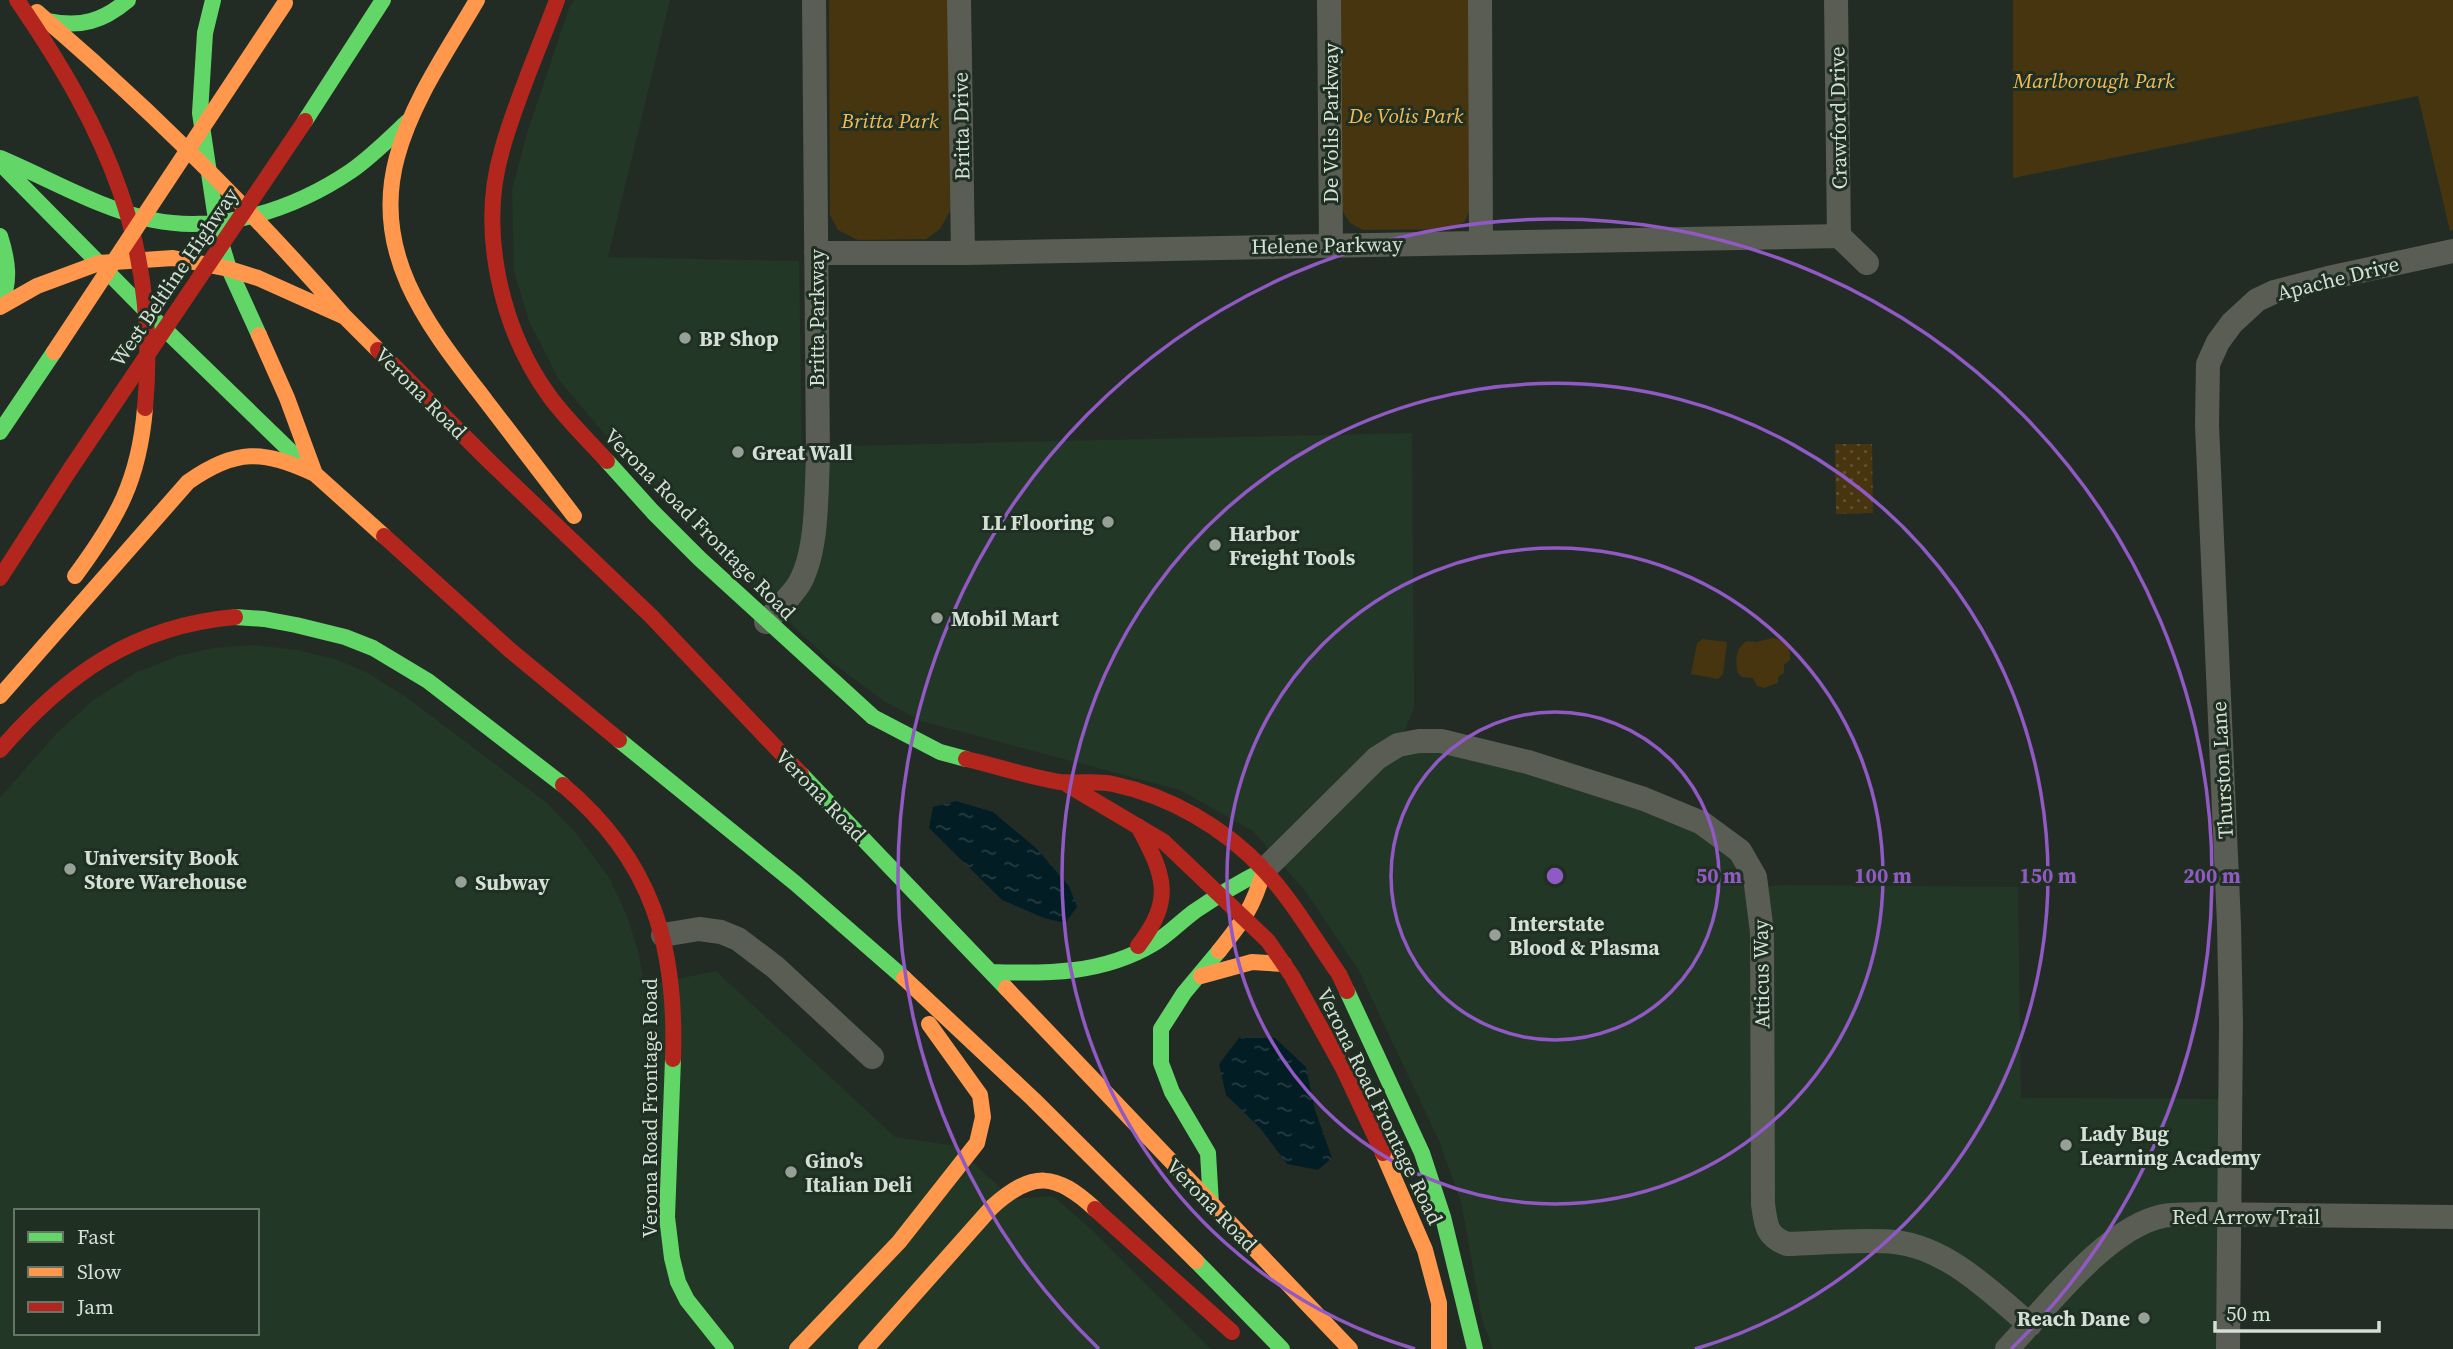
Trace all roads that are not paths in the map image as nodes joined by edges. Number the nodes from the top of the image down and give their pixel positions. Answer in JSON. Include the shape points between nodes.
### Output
{"nodes":[{"id":1,"x":17,"y":0,"type":"edge"},
{"id":2,"x":23,"y":0,"type":"edge"},
{"id":3,"x":128,"y":0,"type":"edge"},
{"id":4,"x":213,"y":0,"type":"edge"},
{"id":5,"x":383,"y":0,"type":"edge"},
{"id":6,"x":477,"y":0,"type":"edge"},
{"id":7,"x":557,"y":0,"type":"edge"},
{"id":8,"x":814,"y":0,"type":"edge"},
{"id":9,"x":959,"y":0,"type":"edge"},
{"id":10,"x":1329,"y":0,"type":"edge"},
{"id":11,"x":1480,"y":0,"type":"edge"},
{"id":12,"x":1836,"y":0,"type":"edge"},
{"id":13,"x":286,"y":1,"type":"edge"},
{"id":14,"x":48,"y":21,"type":"junction"},
{"id":15,"x":413,"y":116,"type":"junction"},
{"id":16,"x":0,"y":158,"type":"edge"},
{"id":17,"x":0,"y":163,"type":"edge"},
{"id":18,"x":206,"y":166,"type":"junction"},
{"id":19,"x":125,"y":210,"type":"junction"},
{"id":20,"x":254,"y":215,"type":"junction"},
{"id":21,"x":216,"y":222,"type":"junction"},
{"id":22,"x":0,"y":236,"type":"edge"},
{"id":23,"x":1839,"y":236,"type":"junction"},
{"id":24,"x":1481,"y":243,"type":"junction"},
{"id":25,"x":1331,"y":245,"type":"junction"},
{"id":26,"x":2453,"y":251,"type":"edge"},
{"id":27,"x":816,"y":253,"type":"junction"},
{"id":28,"x":963,"y":253,"type":"junction"},
{"id":29,"x":138,"y":259,"type":"junction"},
{"id":30,"x":1867,"y":263,"type":"dead end"},
{"id":31,"x":99,"y":264,"type":"junction"},
{"id":32,"x":229,"y":269,"type":"junction"},
{"id":33,"x":0,"y":306,"type":"edge"},
{"id":34,"x":148,"y":313,"type":"junction"},
{"id":35,"x":345,"y":317,"type":"junction"},
{"id":36,"x":2232,"y":323,"type":"joint"},
{"id":37,"x":0,"y":432,"type":"edge"},
{"id":38,"x":315,"y":474,"type":"junction"},
{"id":39,"x":0,"y":578,"type":"edge"},
{"id":40,"x":64,"y":591,"type":"dead end"},
{"id":41,"x":651,"y":616,"type":"junction"},
{"id":42,"x":766,"y":622,"type":"junction"},
{"id":43,"x":24,"y":644,"type":"dead end"},
{"id":44,"x":0,"y":676,"type":"edge"},
{"id":45,"x":0,"y":696,"type":"edge"},
{"id":46,"x":0,"y":750,"type":"edge"},
{"id":47,"x":1062,"y":782,"type":"junction"},
{"id":48,"x":1108,"y":808,"type":"junction"},
{"id":49,"x":1159,"y":820,"type":"dead end"},
{"id":50,"x":1138,"y":826,"type":"junction"},
{"id":51,"x":1231,"y":861,"type":"dead end"},
{"id":52,"x":1264,"y":870,"type":"junction"},
{"id":53,"x":1219,"y":894,"type":"junction"},
{"id":54,"x":1246,"y":918,"type":"junction"},
{"id":55,"x":663,"y":935,"type":"junction"},
{"id":56,"x":876,"y":952,"type":"junction"},
{"id":57,"x":1130,"y":955,"type":"junction"},
{"id":58,"x":1284,"y":964,"type":"junction"},
{"id":59,"x":991,"y":972,"type":"junction"},
{"id":60,"x":1201,"y":976,"type":"junction"},
{"id":61,"x":872,"y":1057,"type":"dead end"},
{"id":62,"x":1211,"y":1204,"type":"junction"},
{"id":63,"x":2228,"y":1214,"type":"junction"},
{"id":64,"x":2453,"y":1217,"type":"edge"},
{"id":65,"x":2030,"y":1325,"type":"junction"},
{"id":66,"x":1280,"y":1346,"type":"edge"},
{"id":67,"x":726,"y":1349,"type":"edge"},
{"id":68,"x":797,"y":1349,"type":"edge"},
{"id":69,"x":868,"y":1349,"type":"edge"},
{"id":70,"x":1350,"y":1349,"type":"edge"},
{"id":71,"x":1439,"y":1349,"type":"edge"},
{"id":72,"x":1475,"y":1349,"type":"edge"},
{"id":73,"x":2007,"y":1349,"type":"edge"},
{"id":74,"x":2228,"y":1349,"type":"edge"}],
"edges":[{"from":1,"to":19,"type":"main road","via":[[90,116]]},
{"from":2,"to":14,"type":"main road","name":"Verona Road"},
{"from":3,"to":14,"type":"main road","via":[[113,13],[85,25]]},
{"from":4,"to":18,"type":"main road","via":[[205,33],[200,113]]},
{"from":5,"to":39,"type":"main road","name":"West Beltline Highway","bridge":true},
{"from":6,"to":15,"type":"main road"},
{"from":7,"to":42,"type":"main road","name":"Verona Road Frontage Road","via":[[500,151],[495,188],[497,273],[515,336],[550,397],[578,431]]},
{"from":8,"to":27,"type":"street","name":"Britta Parkway"},
{"from":9,"to":28,"type":"street","name":"Britta Drive"},
{"from":10,"to":25,"type":"street","name":"De Volis Parkway"},
{"from":11,"to":24,"type":"street"},
{"from":12,"to":23,"type":"street","name":"Crawford Drive"},
{"from":13,"to":37,"type":"main road","bridge":true},
{"from":14,"to":18,"type":"main road","name":"Verona Road"},
{"from":15,"to":20,"type":"main road","via":[[371,156],[329,184]]},
{"from":15,"to":41,"type":"main road","via":[[397,158],[390,200],[395,252],[405,281],[427,324]]},
{"from":16,"to":19,"type":"main road"},
{"from":17,"to":31,"type":"main road"},
{"from":18,"to":20,"type":"main road","name":"Verona Road"},
{"from":18,"to":21,"type":"main road"},
{"from":19,"to":21,"type":"main road","via":[[167,222]]},
{"from":19,"to":29,"type":"main road"},
{"from":20,"to":21,"type":"main road"},
{"from":20,"to":35,"type":"main road","name":"Verona Road"},
{"from":21,"to":32,"type":"main road"},
{"from":22,"to":33,"type":"main road","via":[[9,271]]},
{"from":23,"to":24,"type":"street","name":"Helene Parkway"},
{"from":23,"to":30,"type":"street"},
{"from":24,"to":25,"type":"street","name":"Helene Parkway"},
{"from":25,"to":28,"type":"street","name":"Helene Parkway"},
{"from":26,"to":36,"type":"street","name":"Apache Drive","via":[[2274,292],[2257,300]]},
{"from":27,"to":28,"type":"street","name":"Helene Parkway"},
{"from":27,"to":42,"type":"street","name":"Britta Parkway","via":[[815,524],[799,583]]},
{"from":29,"to":31,"type":"main road"},
{"from":29,"to":32,"type":"main road","via":[[173,258]]},
{"from":29,"to":34,"type":"main road"},
{"from":31,"to":33,"type":"main road","via":[[37,286]]},
{"from":31,"to":34,"type":"main road"},
{"from":32,"to":35,"type":"main road"},
{"from":32,"to":38,"type":"main road","via":[[287,398]]},
{"from":34,"to":38,"type":"main road"},
{"from":34,"to":40,"type":"main road","via":[[145,420],[139,457],[110,529]]},
{"from":35,"to":41,"type":"main road","name":"Verona Road"},
{"from":36,"to":63,"type":"street","name":"Thurston Lane","via":[[2208,364],[2207,393],[2229,925]]},
{"from":38,"to":45,"type":"main road","via":[[265,456],[246,456],[215,464],[188,482]]},
{"from":38,"to":56,"type":"main road","via":[[537,673]]},
{"from":41,"to":59,"type":"main road","name":"Verona Road"},
{"from":42,"to":47,"type":"main road","name":"Verona Road Frontage Road","via":[[873,717],[940,752]]},
{"from":43,"to":44,"type":"main road"},
{"from":46,"to":55,"type":"main road","name":"Verona Road Frontage Road","via":[[61,686],[81,672],[127,643],[179,626],[234,617],[290,623],[354,639],[408,666],[586,804],[632,864]]},
{"from":47,"to":48,"type":"main road","name":"Verona Road Frontage Road"},
{"from":47,"to":52,"type":"main road","name":"Verona Road Frontage Road","via":[[1114,784],[1176,806],[1222,832]]},
{"from":48,"to":49,"type":"main road"},
{"from":48,"to":50,"type":"main road","name":"Verona Road Frontage Road"},
{"from":50,"to":53,"type":"main road","name":"Verona Road Frontage Road","via":[[1164,842]]},
{"from":50,"to":57,"type":"main road","via":[[1158,863],[1164,886],[1162,909]]},
{"from":51,"to":52,"type":"main road"},
{"from":52,"to":53,"type":"main road"},
{"from":52,"to":54,"type":"main road"},
{"from":52,"to":65,"type":"street","name":"Atticus Way","via":[[1377,758],[1398,745],[1419,741],[1459,744],[1528,762],[1702,823],[1740,850],[1755,877],[1762,932],[1763,1204],[1774,1239],[1787,1244],[1895,1242],[1919,1248],[1962,1269]]},
{"from":52,"to":72,"type":"main road","name":"Verona Road Frontage Road","via":[[1339,974],[1403,1112],[1438,1201]]},
{"from":53,"to":54,"type":"main road","name":"Verona Road Frontage Road"},
{"from":53,"to":57,"type":"main road","via":[[1150,946]]},
{"from":54,"to":58,"type":"main road","name":"Verona Road Frontage Road"},
{"from":54,"to":60,"type":"main road"},
{"from":55,"to":61,"type":"street","via":[[706,930],[745,943]]},
{"from":55,"to":67,"type":"main road","name":"Verona Road Frontage Road","via":[[674,1044],[667,1217],[670,1245],[678,1282],[695,1312]]},
{"from":56,"to":66,"type":"main road","via":[[1097,1161]]},
{"from":56,"to":68,"type":"main road","via":[[980,1095],[983,1117],[977,1143],[961,1166],[899,1242]]},
{"from":57,"to":59,"type":"main road","via":[[1057,974]]},
{"from":58,"to":60,"type":"main road","via":[[1242,962]]},
{"from":58,"to":71,"type":"main road","name":"Verona Road Frontage Road","via":[[1343,1068],[1425,1250],[1440,1303]]},
{"from":59,"to":62,"type":"main road","name":"Verona Road"},
{"from":60,"to":62,"type":"main road","via":[[1161,1029],[1161,1063],[1172,1092],[1208,1153]]},
{"from":62,"to":70,"type":"main road","name":"Verona Road"},
{"from":63,"to":64,"type":"street","name":"Red Arrow Trail"},
{"from":63,"to":65,"type":"street","name":"Red Arrow Trail","via":[[2163,1216],[2139,1224],[2085,1265]]},
{"from":63,"to":74,"type":"street","name":"Thurston Lane"},
{"from":65,"to":73,"type":"street","name":"Red Arrow Trail"},
{"from":66,"to":69,"type":"main road","via":[[1238,1337],[1076,1191],[1049,1180],[1021,1185],[999,1200]]}]}
